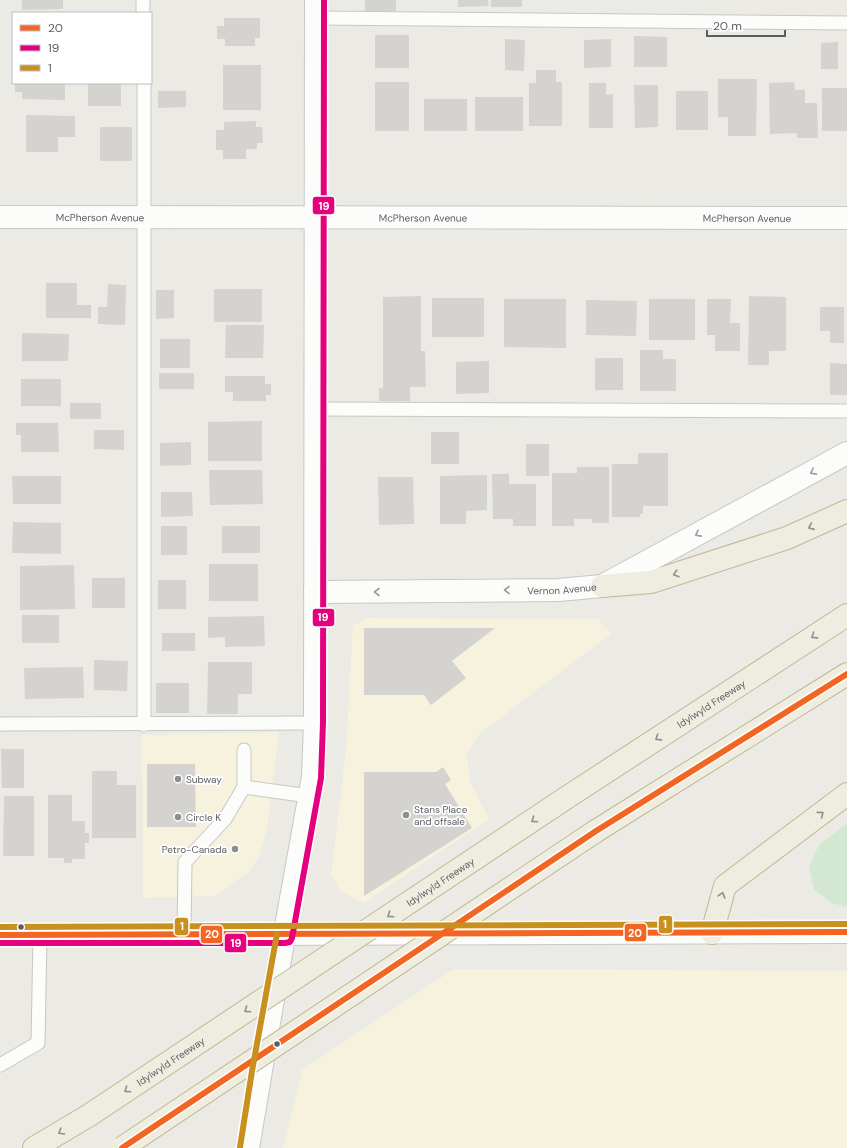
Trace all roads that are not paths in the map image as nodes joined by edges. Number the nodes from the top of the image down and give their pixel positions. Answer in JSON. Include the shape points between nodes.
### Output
{"nodes":[{"id":1,"x":143,"y":0,"type":"edge"},
{"id":2,"x":316,"y":9,"type":"edge"},
{"id":3,"x":144,"y":12,"type":"edge"},
{"id":4,"x":847,"y":23,"type":"edge"},
{"id":5,"x":144,"y":84,"type":"edge"},
{"id":6,"x":144,"y":216,"type":"junction"},
{"id":7,"x":316,"y":216,"type":"junction"},
{"id":8,"x":0,"y":217,"type":"edge"},
{"id":9,"x":847,"y":218,"type":"edge"},
{"id":10,"x":316,"y":409,"type":"junction"},
{"id":11,"x":847,"y":411,"type":"edge"},
{"id":12,"x":847,"y":453,"type":"edge"},
{"id":13,"x":847,"y":510,"type":"edge"},
{"id":14,"x":602,"y":586,"type":"junction"},
{"id":15,"x":315,"y":592,"type":"junction"},
{"id":16,"x":847,"y":615,"type":"edge"},
{"id":17,"x":847,"y":674,"type":"edge"},
{"id":18,"x":315,"y":723,"type":"junction"},
{"id":19,"x":0,"y":724,"type":"edge"},
{"id":20,"x":144,"y":725,"type":"junction"},
{"id":21,"x":244,"y":750,"type":"dead end"},
{"id":22,"x":244,"y":787,"type":"junction"},
{"id":23,"x":847,"y":794,"type":"edge"},
{"id":24,"x":309,"y":796,"type":"junction"},
{"id":25,"x":847,"y":932,"type":"edge"},
{"id":26,"x":712,"y":933,"type":"junction"},
{"id":27,"x":40,"y":934,"type":"junction"},
{"id":28,"x":0,"y":935,"type":"edge"},
{"id":29,"x":184,"y":935,"type":"junction"},
{"id":30,"x":285,"y":935,"type":"junction"},
{"id":31,"x":0,"y":1065,"type":"edge"},
{"id":32,"x":34,"y":1148,"type":"edge"},
{"id":33,"x":122,"y":1148,"type":"edge"},
{"id":34,"x":248,"y":1148,"type":"edge"}],
"edges":[{"from":1,"to":3,"type":"lane"},
{"from":2,"to":4,"type":"lane"},
{"from":2,"to":7,"type":"street"},
{"from":5,"to":6,"type":"lane"},
{"from":6,"to":7,"type":"street","name":"McPherson Avenue"},
{"from":6,"to":8,"type":"street","name":"McPherson Avenue"},
{"from":6,"to":20,"type":"lane"},
{"from":7,"to":9,"type":"street","name":"McPherson Avenue"},
{"from":7,"to":10,"type":"street"},
{"from":10,"to":11,"type":"lane"},
{"from":10,"to":15,"type":"street"},
{"from":12,"to":14,"type":"street","name":"Vernon Avenue","one_way":true},
{"from":13,"to":14,"type":"highway","one_way":true,"via":[[787,538],[651,582]]},
{"from":14,"to":15,"type":"street","name":"Vernon Avenue","one_way":true,"via":[[559,590]]},
{"from":15,"to":18,"type":"street"},
{"from":16,"to":32,"type":"highway","name":"Idylwyld Freeway","one_way":true,"bridge":true,"via":[[566,798],[88,1116]]},
{"from":17,"to":33,"type":"highway","bridge":true,"via":[[596,831]]},
{"from":18,"to":20,"type":"lane"},
{"from":18,"to":24,"type":"street","via":[[313,777]]},
{"from":19,"to":20,"type":"lane"},
{"from":21,"to":22,"type":"lane"},
{"from":22,"to":24,"type":"lane"},
{"from":22,"to":29,"type":"lane","via":[[225,819],[184,862]]},
{"from":26,"to":23,"type":"highway","one_way":true,"via":[[725,886]]},
{"from":24,"to":30,"type":"street"},
{"from":25,"to":26,"type":"street"},
{"from":26,"to":30,"type":"street"},
{"from":27,"to":28,"type":"street"},
{"from":27,"to":29,"type":"street"},
{"from":27,"to":31,"type":"lane","via":[[38,1043]]},
{"from":29,"to":30,"type":"street"},
{"from":30,"to":34,"type":"street"}]}
